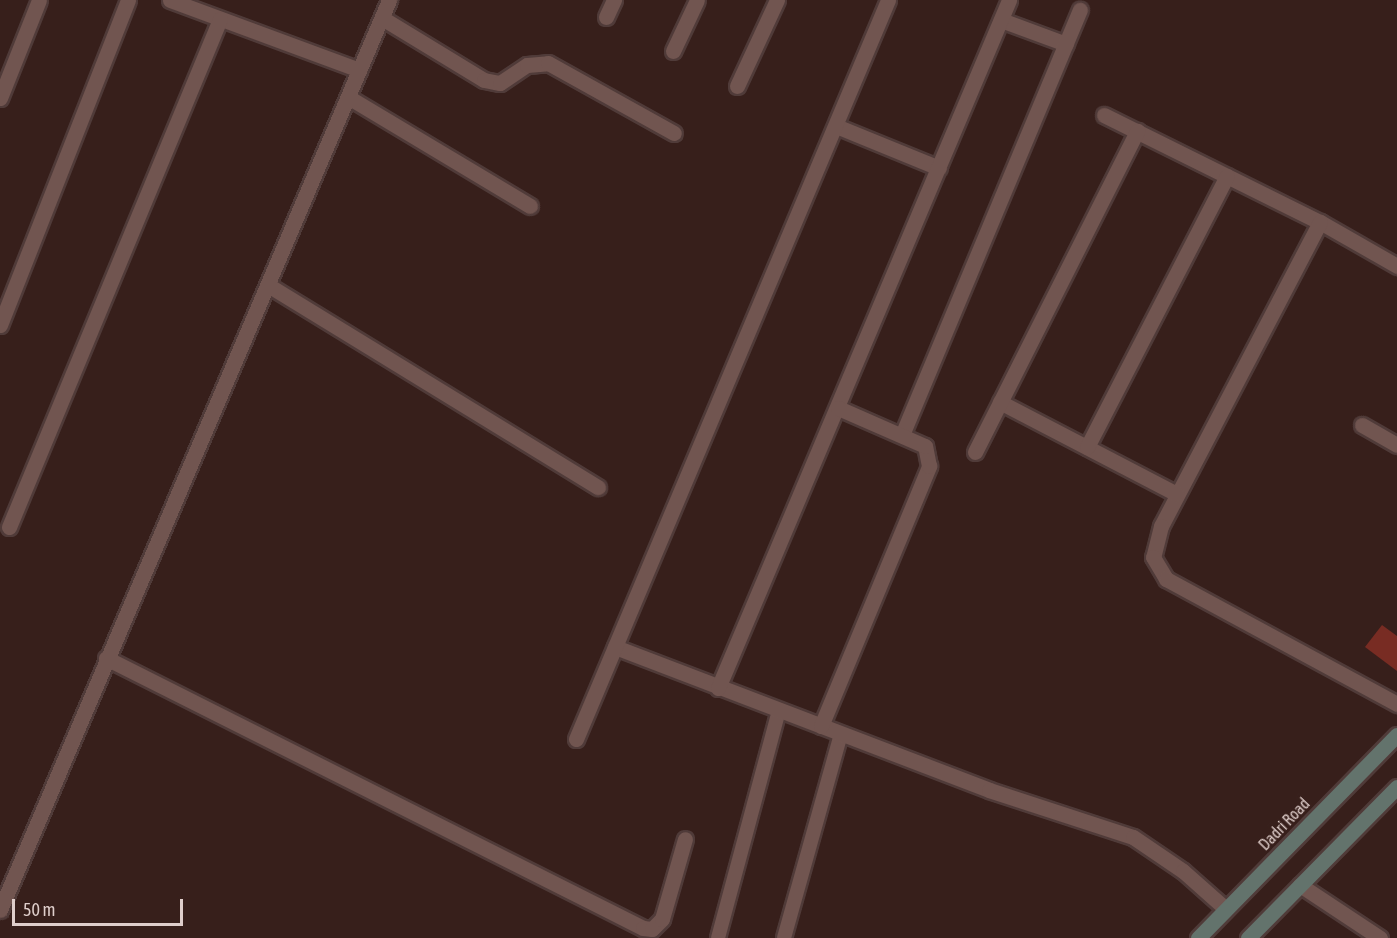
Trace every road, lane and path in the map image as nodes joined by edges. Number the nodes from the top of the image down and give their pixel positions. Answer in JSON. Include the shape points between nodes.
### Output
{"nodes":[{"id":1,"x":39,"y":0,"type":"edge"},
{"id":2,"x":128,"y":0,"type":"edge"},
{"id":3,"x":170,"y":0,"type":"edge"},
{"id":4,"x":389,"y":0,"type":"edge"},
{"id":5,"x":614,"y":0,"type":"edge"},
{"id":6,"x":697,"y":0,"type":"edge"},
{"id":7,"x":777,"y":0,"type":"edge"},
{"id":8,"x":888,"y":0,"type":"edge"},
{"id":9,"x":1009,"y":0,"type":"edge"},
{"id":10,"x":1080,"y":10,"type":"dead end"},
{"id":11,"x":606,"y":17,"type":"dead end"},
{"id":12,"x":382,"y":18,"type":"junction"},
{"id":13,"x":220,"y":19,"type":"junction"},
{"id":14,"x":1001,"y":20,"type":"junction"},
{"id":15,"x":1066,"y":44,"type":"junction"},
{"id":16,"x":674,"y":51,"type":"dead end"},
{"id":17,"x":360,"y":70,"type":"junction"},
{"id":18,"x":737,"y":86,"type":"dead end"},
{"id":19,"x":348,"y":97,"type":"junction"},
{"id":20,"x":0,"y":98,"type":"edge"},
{"id":21,"x":1104,"y":115,"type":"dead end"},
{"id":22,"x":836,"y":126,"type":"junction"},
{"id":23,"x":1137,"y":132,"type":"junction"},
{"id":24,"x":674,"y":133,"type":"dead end"},
{"id":25,"x":939,"y":168,"type":"junction"},
{"id":26,"x":1227,"y":176,"type":"junction"},
{"id":27,"x":530,"y":206,"type":"dead end"},
{"id":28,"x":1320,"y":222,"type":"junction"},
{"id":29,"x":1397,"y":266,"type":"edge"},
{"id":30,"x":268,"y":285,"type":"junction"},
{"id":31,"x":0,"y":325,"type":"edge"},
{"id":32,"x":1000,"y":402,"type":"junction"},
{"id":33,"x":838,"y":408,"type":"junction"},
{"id":34,"x":1362,"y":425,"type":"dead end"},
{"id":35,"x":902,"y":435,"type":"junction"},
{"id":36,"x":1397,"y":445,"type":"edge"},
{"id":37,"x":1087,"y":447,"type":"junction"},
{"id":38,"x":975,"y":452,"type":"dead end"},
{"id":39,"x":598,"y":487,"type":"dead end"},
{"id":40,"x":1178,"y":494,"type":"junction"},
{"id":41,"x":9,"y":528,"type":"dead end"},
{"id":42,"x":615,"y":647,"type":"junction"},
{"id":43,"x":106,"y":658,"type":"junction"},
{"id":44,"x":718,"y":688,"type":"junction"},
{"id":45,"x":1397,"y":704,"type":"edge"},
{"id":46,"x":779,"y":711,"type":"junction"},
{"id":47,"x":820,"y":726,"type":"junction"},
{"id":48,"x":841,"y":734,"type":"junction"},
{"id":49,"x":1397,"y":735,"type":"edge"},
{"id":50,"x":576,"y":739,"type":"dead end"},
{"id":51,"x":1397,"y":787,"type":"edge"},
{"id":52,"x":685,"y":839,"type":"dead end"},
{"id":53,"x":1300,"y":885,"type":"junction"},
{"id":54,"x":1226,"y":909,"type":"junction"},
{"id":55,"x":0,"y":910,"type":"edge"},
{"id":56,"x":718,"y":938,"type":"edge"},
{"id":57,"x":784,"y":938,"type":"edge"},
{"id":58,"x":1198,"y":938,"type":"edge"},
{"id":59,"x":1248,"y":938,"type":"edge"},
{"id":60,"x":1380,"y":938,"type":"edge"}],
"edges":[{"from":1,"to":20,"type":"street"},
{"from":2,"to":31,"type":"street"},
{"from":3,"to":13,"type":"street"},
{"from":4,"to":12,"type":"street"},
{"from":5,"to":11,"type":"street"},
{"from":6,"to":16,"type":"street"},
{"from":7,"to":18,"type":"street"},
{"from":8,"to":22,"type":"street"},
{"from":9,"to":14,"type":"street"},
{"from":10,"to":15,"type":"street"},
{"from":12,"to":17,"type":"street"},
{"from":12,"to":24,"type":"street","via":[[494,83],[508,80],[535,61],[548,63]]},
{"from":13,"to":17,"type":"street"},
{"from":13,"to":41,"type":"street"},
{"from":14,"to":15,"type":"street"},
{"from":14,"to":25,"type":"street"},
{"from":15,"to":35,"type":"street"},
{"from":17,"to":19,"type":"street"},
{"from":19,"to":27,"type":"street"},
{"from":19,"to":30,"type":"street"},
{"from":21,"to":23,"type":"street"},
{"from":22,"to":25,"type":"street"},
{"from":22,"to":42,"type":"street"},
{"from":23,"to":26,"type":"street"},
{"from":23,"to":32,"type":"street"},
{"from":25,"to":33,"type":"street"},
{"from":26,"to":28,"type":"street"},
{"from":26,"to":37,"type":"street"},
{"from":28,"to":29,"type":"street"},
{"from":28,"to":40,"type":"street"},
{"from":30,"to":39,"type":"street"},
{"from":30,"to":43,"type":"street"},
{"from":32,"to":37,"type":"street"},
{"from":32,"to":38,"type":"street"},
{"from":33,"to":35,"type":"street"},
{"from":33,"to":44,"type":"street"},
{"from":34,"to":36,"type":"street"},
{"from":35,"to":47,"type":"street","via":[[925,446],[929,466]]},
{"from":37,"to":40,"type":"street"},
{"from":40,"to":45,"type":"street","via":[[1153,547],[1155,566],[1166,579]]},
{"from":42,"to":44,"type":"street"},
{"from":42,"to":50,"type":"street"},
{"from":43,"to":52,"type":"street","via":[[643,928],[652,929],[662,919]]},
{"from":43,"to":55,"type":"street"},
{"from":44,"to":46,"type":"street"},
{"from":46,"to":47,"type":"street"},
{"from":46,"to":56,"type":"lane"},
{"from":47,"to":48,"type":"street"},
{"from":48,"to":54,"type":"street","via":[[989,790],[1132,837],[1183,871]]},
{"from":48,"to":57,"type":"lane"},
{"from":49,"to":54,"type":"street","name":"Dadri Road"},
{"from":51,"to":53,"type":"street"},
{"from":53,"to":59,"type":"street"},
{"from":53,"to":60,"type":"street"},
{"from":54,"to":58,"type":"street","name":"Dadri Road"}]}
